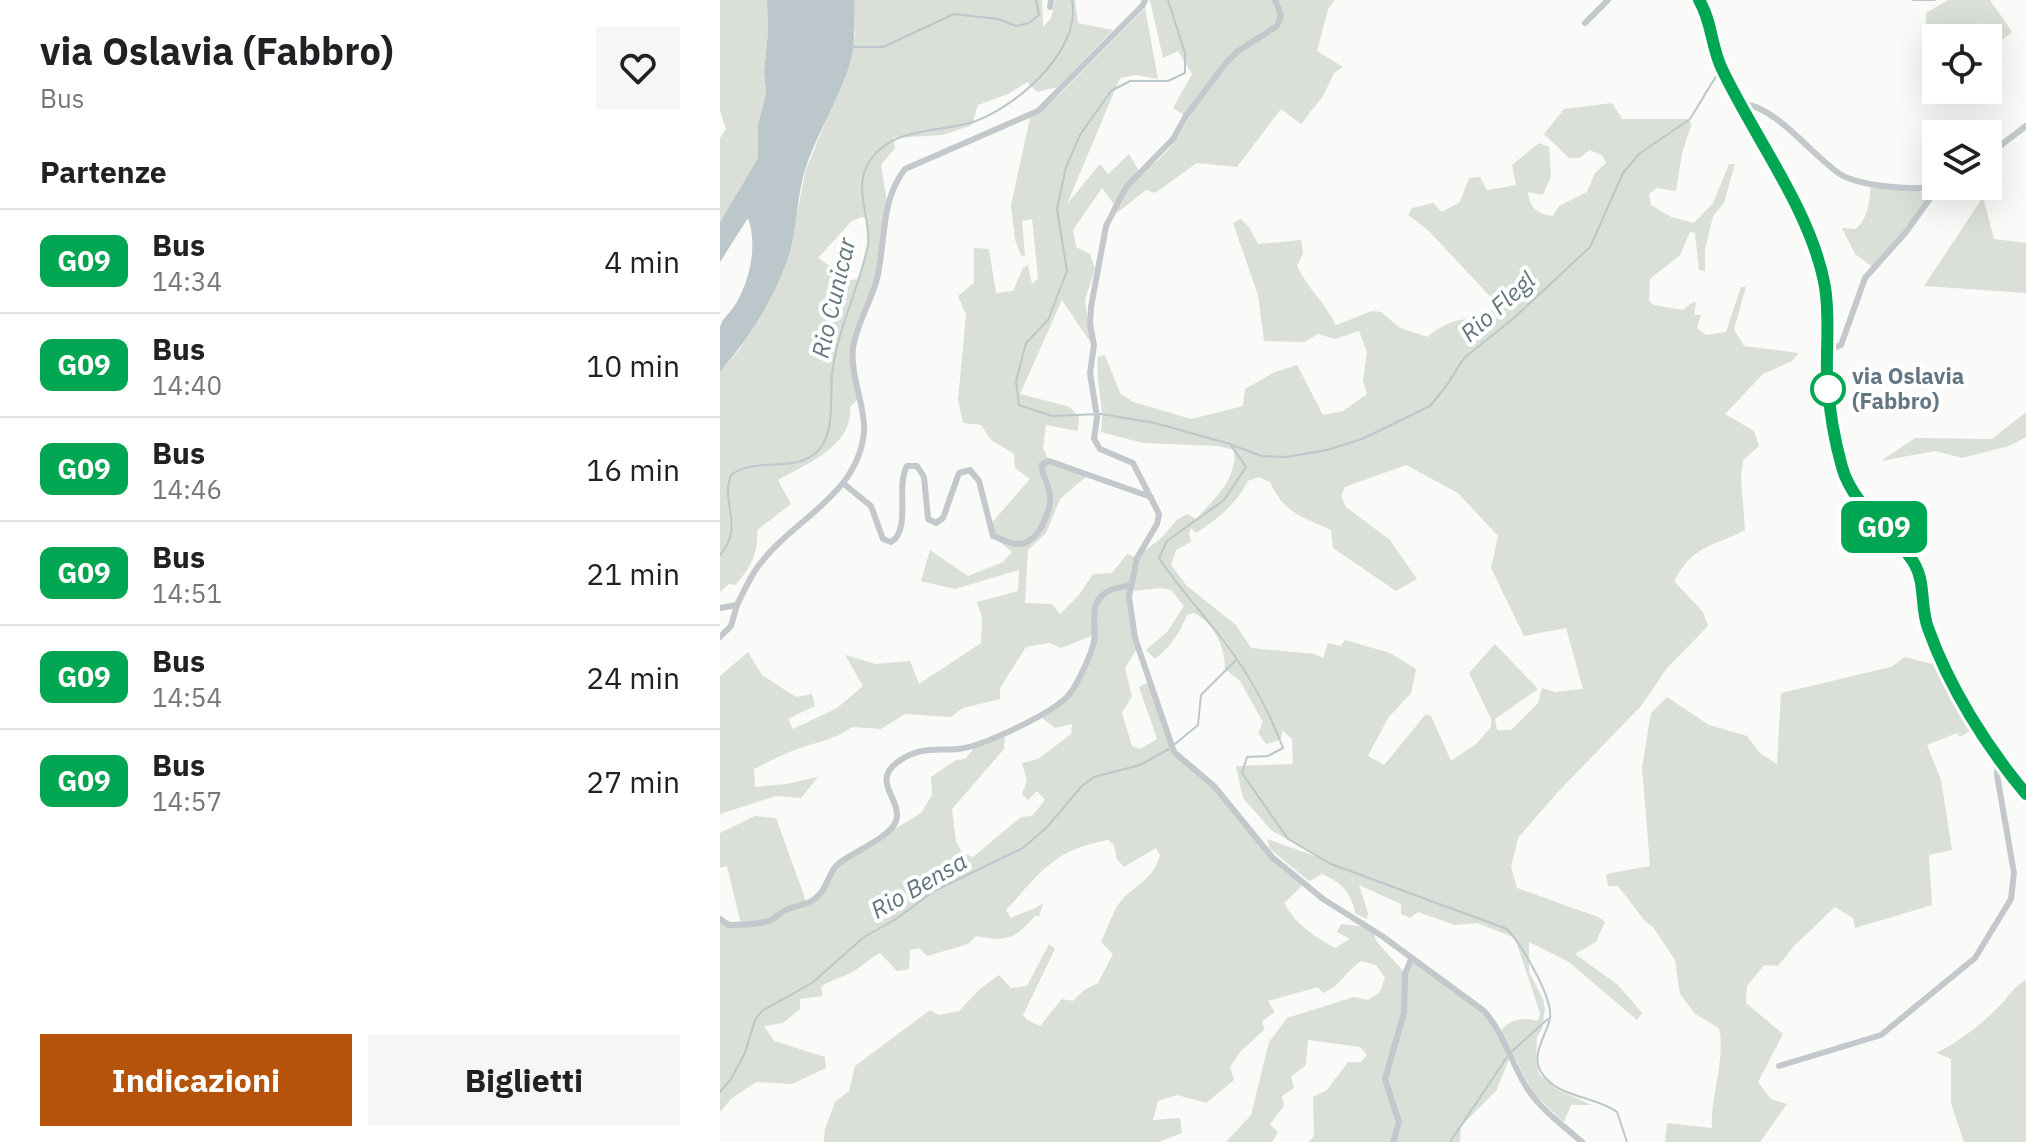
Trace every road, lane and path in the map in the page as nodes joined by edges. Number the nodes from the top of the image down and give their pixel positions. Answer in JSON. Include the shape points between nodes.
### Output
{"nodes":[{"id":1,"x":1145,"y":0,"type":"edge"},
{"id":2,"x":1275,"y":0,"type":"edge"},
{"id":3,"x":1608,"y":0,"type":"edge"},
{"id":4,"x":1699,"y":0,"type":"edge"},
{"id":5,"x":1585,"y":23,"type":"dead end"},
{"id":6,"x":1740,"y":104,"type":"junction"},
{"id":7,"x":2026,"y":126,"type":"edge"},
{"id":8,"x":2002,"y":144,"type":"edge"},
{"id":9,"x":1919,"y":190,"type":"junction"},
{"id":10,"x":1922,"y":190,"type":"edge"},
{"id":11,"x":1928,"y":201,"type":"joint"},
{"id":12,"x":1827,"y":351,"type":"junction"},
{"id":13,"x":844,"y":484,"type":"junction"},
{"id":14,"x":1151,"y":497,"type":"junction"},
{"id":15,"x":1130,"y":585,"type":"junction"},
{"id":16,"x":737,"y":605,"type":"junction"},
{"id":17,"x":720,"y":608,"type":"edge"},
{"id":18,"x":720,"y":637,"type":"edge"},
{"id":19,"x":1998,"y":755,"type":"junction"},
{"id":20,"x":2026,"y":794,"type":"edge"},
{"id":21,"x":720,"y":919,"type":"edge"},
{"id":22,"x":1411,"y":959,"type":"junction"},
{"id":23,"x":1779,"y":1066,"type":"dead end"},
{"id":24,"x":1393,"y":1142,"type":"edge"},
{"id":25,"x":1582,"y":1142,"type":"edge"}],
"edges":[{"from":1,"to":13,"type":"street","via":[[1038,111],[905,169],[893,185],[876,282],[853,346],[864,431]]},
{"from":2,"to":14,"type":"street","via":[[1281,15],[1277,26],[1225,64],[1173,139],[1126,187],[1106,226],[1090,315],[1096,445],[1133,463]]},
{"from":3,"to":5,"type":"street"},
{"from":4,"to":6,"type":"street"},
{"from":6,"to":9,"type":"street","via":[[1779,122],[1839,174]]},
{"from":6,"to":12,"type":"street","via":[[1811,240],[1825,288]]},
{"from":7,"to":8,"type":"street"},
{"from":9,"to":10,"type":"street"},
{"from":9,"to":11,"type":"street"},
{"from":11,"to":12,"type":"street","via":[[1865,278],[1841,345]]},
{"from":12,"to":19,"type":"street","via":[[1845,477],[1919,573],[1926,624],[1937,651]]},
{"from":13,"to":14,"type":"street","via":[[871,506],[883,539],[891,542],[902,529],[902,475],[907,466],[917,466],[924,477],[928,519],[936,523],[943,518],[959,473],[970,470],[979,481],[993,536],[1016,544],[1034,536],[1047,514],[1050,489],[1041,472],[1049,461]]},
{"from":13,"to":16,"type":"street","via":[[758,566]]},
{"from":14,"to":15,"type":"street","via":[[1159,514],[1157,524],[1137,558]]},
{"from":15,"to":21,"type":"street","via":[[1106,592],[1098,601],[1091,652],[1068,697],[983,744],[931,748],[898,761],[887,776],[897,820],[891,830],[835,866],[812,902],[769,921],[729,925]]},
{"from":15,"to":22,"type":"street","via":[[1135,638],[1174,752],[1214,786],[1272,857]]},
{"from":16,"to":17,"type":"street"},
{"from":16,"to":18,"type":"street","via":[[731,626]]},
{"from":19,"to":20,"type":"street"},
{"from":19,"to":23,"type":"street","via":[[2014,873],[2011,899],[1975,958],[1881,1035]]},
{"from":22,"to":24,"type":"street","via":[[1405,974],[1404,1013],[1385,1079],[1399,1122]]},
{"from":22,"to":25,"type":"street","via":[[1495,1022],[1527,1088]]}]}
